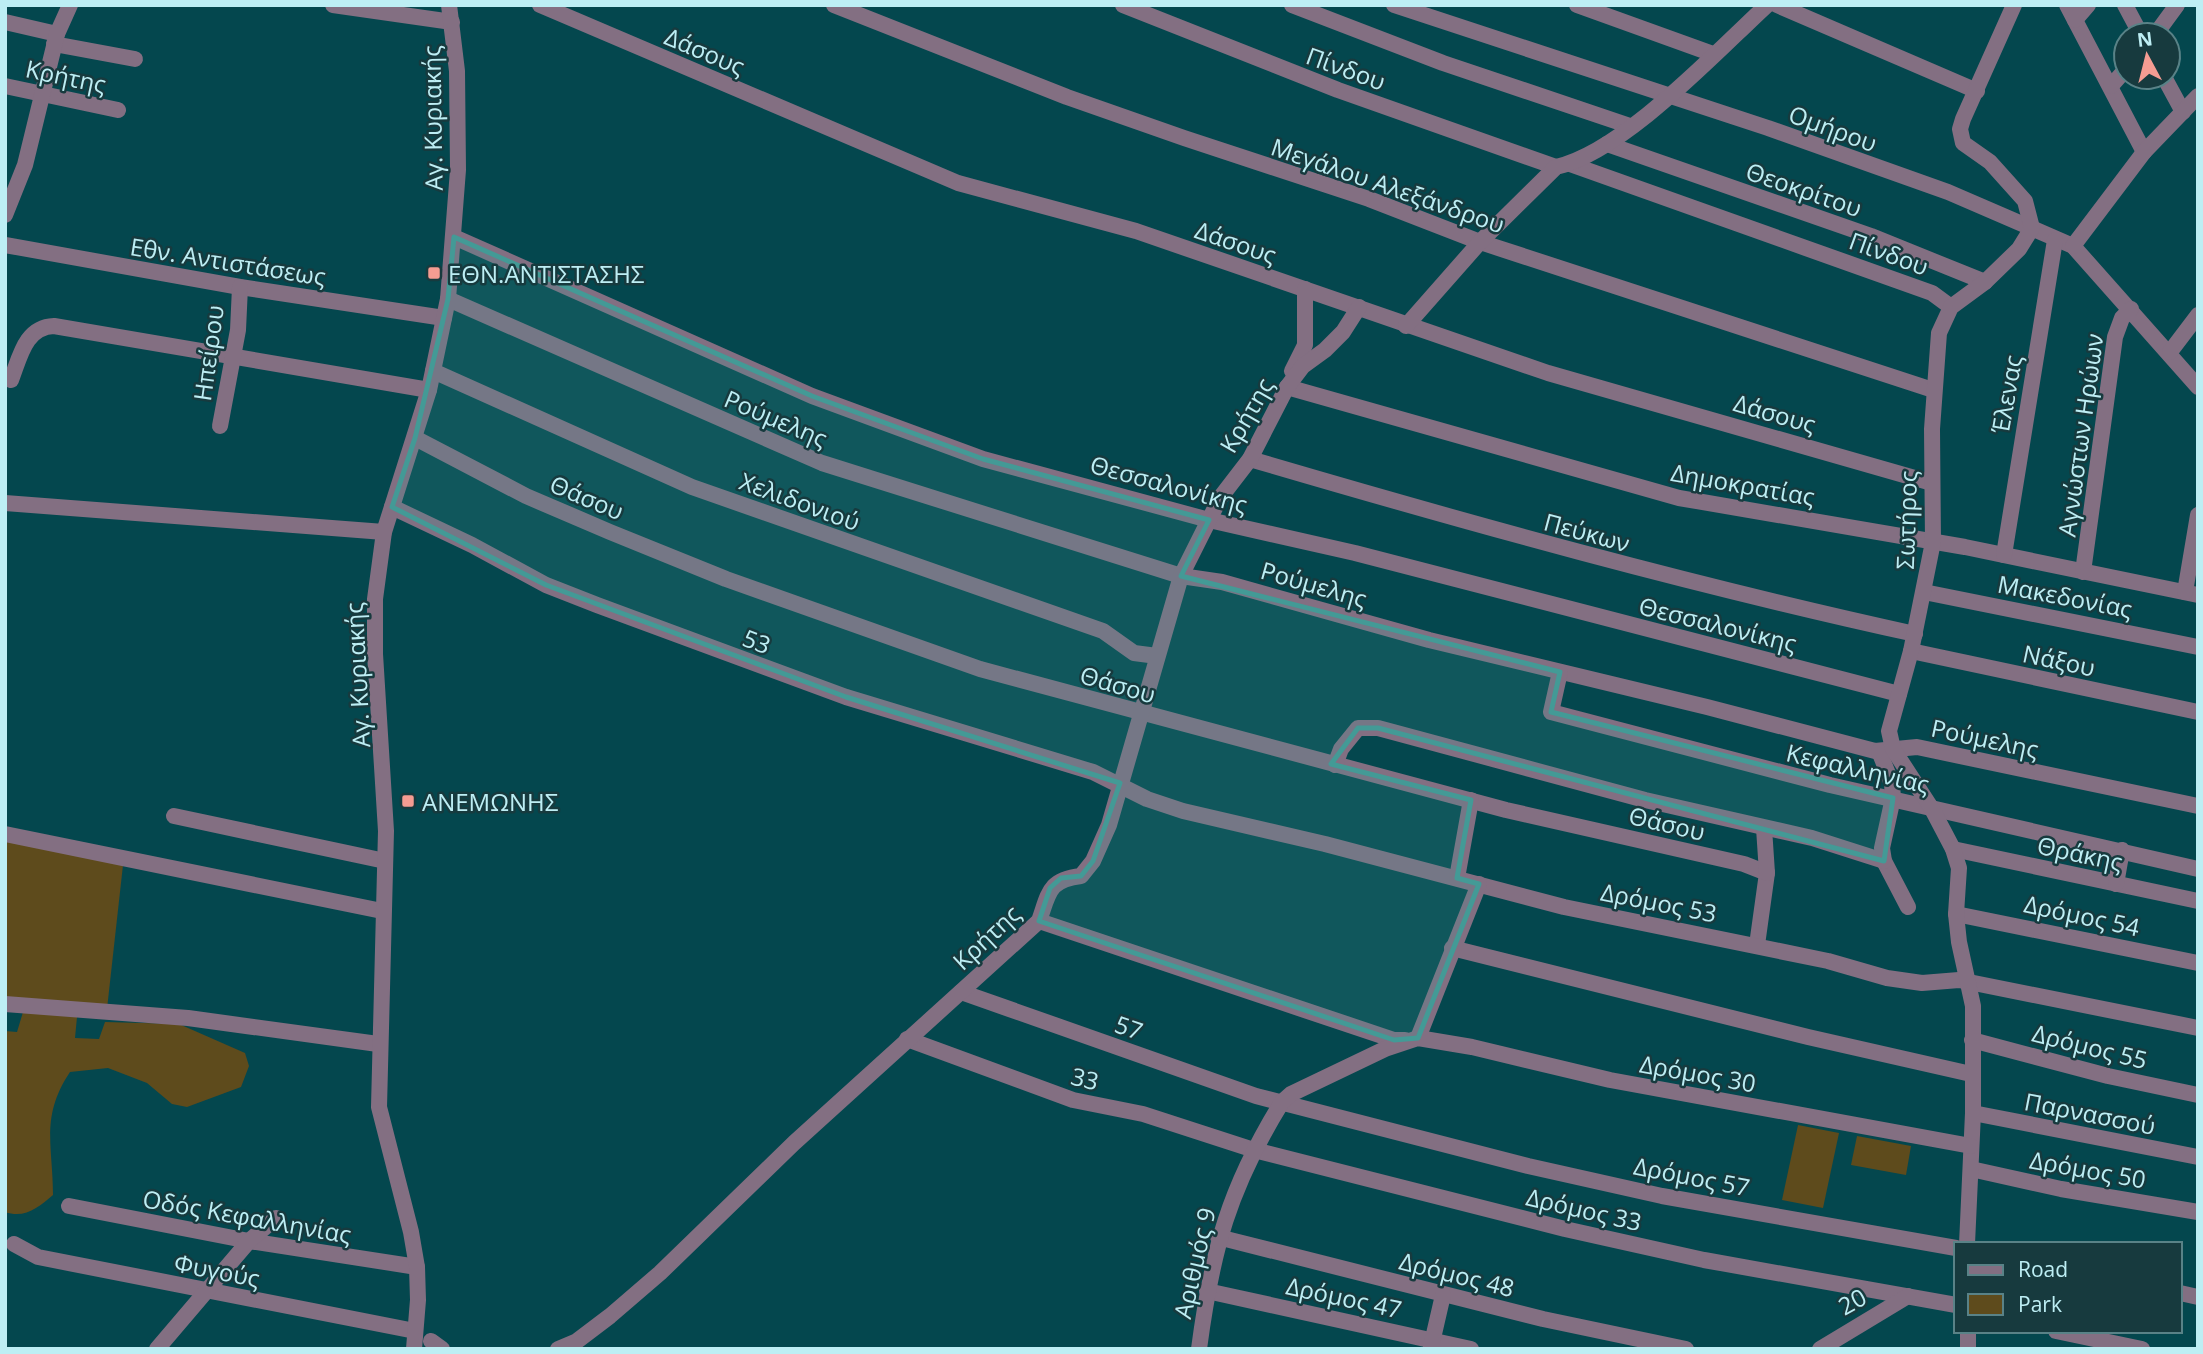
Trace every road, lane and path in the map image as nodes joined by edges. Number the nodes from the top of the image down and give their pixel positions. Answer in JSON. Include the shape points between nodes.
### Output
{"nodes":[{"id":1,"x":70,"y":5,"type":"edge"},
{"id":2,"x":333,"y":5,"type":"edge"},
{"id":3,"x":449,"y":5,"type":"edge"},
{"id":4,"x":540,"y":5,"type":"edge"},
{"id":5,"x":834,"y":5,"type":"edge"},
{"id":6,"x":1123,"y":5,"type":"edge"},
{"id":7,"x":1292,"y":5,"type":"edge"},
{"id":8,"x":1394,"y":5,"type":"edge"},
{"id":9,"x":1577,"y":5,"type":"edge"},
{"id":10,"x":1767,"y":5,"type":"edge"},
{"id":11,"x":1777,"y":5,"type":"edge"},
{"id":12,"x":2014,"y":5,"type":"edge"},
{"id":13,"x":2088,"y":5,"type":"edge"},
{"id":14,"x":2125,"y":5,"type":"edge"},
{"id":15,"x":2177,"y":5,"type":"edge"},
{"id":16,"x":2071,"y":13,"type":"edge"},
{"id":17,"x":2134,"y":21,"type":"edge"},
{"id":18,"x":2165,"y":21,"type":"edge"},
{"id":19,"x":5,"y":22,"type":"edge"},
{"id":20,"x":452,"y":22,"type":"junction"},
{"id":21,"x":56,"y":39,"type":"junction"},
{"id":22,"x":1713,"y":54,"type":"junction"},
{"id":23,"x":135,"y":59,"type":"dead end"},
{"id":24,"x":5,"y":86,"type":"edge"},
{"id":25,"x":2111,"y":86,"type":"joint"},
{"id":26,"x":1977,"y":91,"type":"junction"},
{"id":27,"x":2172,"y":91,"type":"edge"},
{"id":28,"x":42,"y":95,"type":"junction"},
{"id":29,"x":1670,"y":95,"type":"junction"},
{"id":30,"x":2198,"y":96,"type":"edge"},
{"id":31,"x":118,"y":110,"type":"dead end"},
{"id":32,"x":2183,"y":112,"type":"junction"},
{"id":33,"x":1630,"y":126,"type":"junction"},
{"id":34,"x":1607,"y":144,"type":"junction"},
{"id":35,"x":2144,"y":152,"type":"junction"},
{"id":36,"x":1563,"y":165,"type":"junction"},
{"id":37,"x":5,"y":215,"type":"edge"},
{"id":38,"x":2032,"y":228,"type":"junction"},
{"id":39,"x":454,"y":237,"type":"junction"},
{"id":40,"x":2055,"y":240,"type":"junction"},
{"id":41,"x":1480,"y":242,"type":"junction"},
{"id":42,"x":5,"y":245,"type":"edge"},
{"id":43,"x":2073,"y":246,"type":"junction"},
{"id":44,"x":1985,"y":282,"type":"junction"},
{"id":45,"x":240,"y":287,"type":"junction"},
{"id":46,"x":1305,"y":289,"type":"junction"},
{"id":47,"x":448,"y":299,"type":"junction"},
{"id":48,"x":1359,"y":307,"type":"junction"},
{"id":49,"x":1951,"y":307,"type":"junction"},
{"id":50,"x":2131,"y":309,"type":"junction"},
{"id":51,"x":2198,"y":315,"type":"edge"},
{"id":52,"x":444,"y":317,"type":"junction"},
{"id":53,"x":1406,"y":326,"type":"junction"},
{"id":54,"x":2170,"y":352,"type":"junction"},
{"id":55,"x":233,"y":356,"type":"junction"},
{"id":56,"x":433,"y":371,"type":"junction"},
{"id":57,"x":11,"y":380,"type":"dead end"},
{"id":58,"x":1287,"y":387,"type":"junction"},
{"id":59,"x":2198,"y":387,"type":"edge"},
{"id":60,"x":429,"y":390,"type":"junction"},
{"id":61,"x":1933,"y":390,"type":"junction"},
{"id":62,"x":220,"y":426,"type":"dead end"},
{"id":63,"x":415,"y":438,"type":"junction"},
{"id":64,"x":1250,"y":459,"type":"junction"},
{"id":65,"x":1932,"y":483,"type":"junction"},
{"id":66,"x":5,"y":503,"type":"edge"},
{"id":67,"x":392,"y":507,"type":"junction"},
{"id":68,"x":2198,"y":515,"type":"edge"},
{"id":69,"x":1209,"y":520,"type":"junction"},
{"id":70,"x":384,"y":532,"type":"junction"},
{"id":71,"x":1933,"y":542,"type":"junction"},
{"id":72,"x":2004,"y":555,"type":"junction"},
{"id":73,"x":2083,"y":572,"type":"junction"},
{"id":74,"x":1181,"y":576,"type":"junction"},
{"id":75,"x":1924,"y":592,"type":"junction"},
{"id":76,"x":2191,"y":593,"type":"edge"},
{"id":77,"x":1915,"y":635,"type":"junction"},
{"id":78,"x":2198,"y":647,"type":"edge"},
{"id":79,"x":1911,"y":652,"type":"junction"},
{"id":80,"x":1157,"y":656,"type":"junction"},
{"id":81,"x":1560,"y":672,"type":"junction"},
{"id":82,"x":1899,"y":694,"type":"junction"},
{"id":83,"x":2198,"y":712,"type":"edge"},
{"id":84,"x":1139,"y":714,"type":"junction"},
{"id":85,"x":1886,"y":750,"type":"junction"},
{"id":86,"x":1335,"y":765,"type":"junction"},
{"id":87,"x":1120,"y":783,"type":"junction"},
{"id":88,"x":1893,"y":798,"type":"junction"},
{"id":89,"x":1471,"y":800,"type":"junction"},
{"id":90,"x":2198,"y":806,"type":"edge"},
{"id":91,"x":1932,"y":809,"type":"junction"},
{"id":92,"x":174,"y":816,"type":"dead end"},
{"id":93,"x":1764,"y":828,"type":"junction"},
{"id":94,"x":5,"y":834,"type":"edge"},
{"id":95,"x":1953,"y":849,"type":"junction"},
{"id":96,"x":2122,"y":850,"type":"junction"},
{"id":97,"x":385,"y":861,"type":"junction"},
{"id":98,"x":1884,"y":862,"type":"junction"},
{"id":99,"x":2198,"y":869,"type":"edge"},
{"id":100,"x":1767,"y":873,"type":"junction"},
{"id":101,"x":1457,"y":878,"type":"junction"},
{"id":102,"x":1479,"y":884,"type":"junction"},
{"id":103,"x":2116,"y":884,"type":"junction"},
{"id":104,"x":2198,"y":901,"type":"edge"},
{"id":105,"x":1908,"y":906,"type":"dead end"},
{"id":106,"x":382,"y":911,"type":"junction"},
{"id":107,"x":1956,"y":914,"type":"junction"},
{"id":108,"x":1039,"y":921,"type":"junction"},
{"id":109,"x":1757,"y":945,"type":"junction"},
{"id":110,"x":1452,"y":948,"type":"junction"},
{"id":111,"x":2198,"y":963,"type":"edge"},
{"id":112,"x":1969,"y":982,"type":"junction"},
{"id":113,"x":961,"y":992,"type":"junction"},
{"id":114,"x":5,"y":1004,"type":"edge"},
{"id":115,"x":2198,"y":1028,"type":"edge"},
{"id":116,"x":1414,"y":1039,"type":"junction"},
{"id":117,"x":907,"y":1040,"type":"junction"},
{"id":118,"x":1972,"y":1040,"type":"junction"},
{"id":119,"x":378,"y":1044,"type":"junction"},
{"id":120,"x":1971,"y":1074,"type":"junction"},
{"id":121,"x":2198,"y":1095,"type":"edge"},
{"id":122,"x":1282,"y":1102,"type":"junction"},
{"id":123,"x":1973,"y":1113,"type":"junction"},
{"id":124,"x":1421,"y":1137,"type":"joint"},
{"id":125,"x":1971,"y":1146,"type":"junction"},
{"id":126,"x":1254,"y":1150,"type":"junction"},
{"id":127,"x":2198,"y":1157,"type":"edge"},
{"id":128,"x":1971,"y":1169,"type":"junction"},
{"id":129,"x":69,"y":1206,"type":"dead end"},
{"id":130,"x":2198,"y":1212,"type":"edge"},
{"id":131,"x":276,"y":1218,"type":"dead end"},
{"id":132,"x":1218,"y":1237,"type":"junction"},
{"id":133,"x":249,"y":1241,"type":"junction"},
{"id":134,"x":1967,"y":1242,"type":"edge"},
{"id":135,"x":15,"y":1244,"type":"dead end"},
{"id":136,"x":1954,"y":1248,"type":"edge"},
{"id":137,"x":416,"y":1267,"type":"junction"},
{"id":138,"x":1206,"y":1291,"type":"junction"},
{"id":139,"x":203,"y":1292,"type":"junction"},
{"id":140,"x":1443,"y":1295,"type":"junction"},
{"id":141,"x":1908,"y":1296,"type":"junction"},
{"id":142,"x":1954,"y":1306,"type":"edge"},
{"id":143,"x":415,"y":1331,"type":"junction"},
{"id":144,"x":2066,"y":1333,"type":"edge"},
{"id":145,"x":1432,"y":1344,"type":"edge"},
{"id":146,"x":157,"y":1349,"type":"edge"},
{"id":147,"x":414,"y":1349,"type":"edge"},
{"id":148,"x":558,"y":1349,"type":"edge"},
{"id":149,"x":1199,"y":1349,"type":"edge"},
{"id":150,"x":1471,"y":1349,"type":"edge"},
{"id":151,"x":1686,"y":1349,"type":"edge"},
{"id":152,"x":1820,"y":1349,"type":"edge"},
{"id":153,"x":2142,"y":1349,"type":"edge"}],
"edges":[{"from":1,"to":21,"type":"street"},
{"from":2,"to":20,"type":"street"},
{"from":3,"to":20,"type":"street","name":"Αγ. Κυριακής"},
{"from":4,"to":46,"type":"street","name":"Δάσους","via":[[958,183],[1136,231]]},
{"from":5,"to":41,"type":"street","name":"Μεγάλου Αλεξάνδρου","via":[[1067,97],[1369,199]]},
{"from":6,"to":36,"type":"street","name":"Πίνδου","via":[[1338,90]]},
{"from":7,"to":33,"type":"street"},
{"from":8,"to":29,"type":"street","name":"Ομήρου"},
{"from":9,"to":22,"type":"street"},
{"from":10,"to":22,"type":"street"},
{"from":11,"to":26,"type":"street"},
{"from":12,"to":26,"type":"street"},
{"from":13,"to":16,"type":"street"},
{"from":14,"to":17,"type":"street"},
{"from":15,"to":18,"type":"street"},
{"from":16,"to":25,"type":"street"},
{"from":19,"to":21,"type":"street"},
{"from":20,"to":39,"type":"street","name":"Αγ. Κυριακής","via":[[457,71]]},
{"from":21,"to":23,"type":"street"},
{"from":21,"to":28,"type":"street"},
{"from":22,"to":29,"type":"street"},
{"from":24,"to":28,"type":"street","name":"Κρήτης"},
{"from":25,"to":35,"type":"street"},
{"from":26,"to":38,"type":"street","via":[[1960,128],[1963,143],[1990,162],[2025,201]]},
{"from":27,"to":32,"type":"street"},
{"from":28,"to":31,"type":"street","name":"Κρήτης"},
{"from":28,"to":37,"type":"street","via":[[25,165]]},
{"from":29,"to":33,"type":"street"},
{"from":29,"to":38,"type":"street","name":"Ομήρου","via":[[1948,192]]},
{"from":30,"to":32,"type":"street"},
{"from":32,"to":35,"type":"street"},
{"from":33,"to":34,"type":"street"},
{"from":34,"to":36,"type":"street"},
{"from":34,"to":44,"type":"street","name":"Θεοκρίτου","via":[[1871,236]]},
{"from":35,"to":43,"type":"street"},
{"from":36,"to":41,"type":"street"},
{"from":36,"to":49,"type":"street","name":"Πίνδου","via":[[1932,293]]},
{"from":38,"to":40,"type":"street","name":"Ομήρου"},
{"from":38,"to":44,"type":"street","via":[[2019,249]]},
{"from":39,"to":47,"type":"street","name":"Αγ. Κυριακής"},
{"from":39,"to":69,"type":"street","name":"Θεσσαλονίκης","via":[[812,396],[984,459]]},
{"from":40,"to":43,"type":"street","name":"Ομήρου"},
{"from":40,"to":72,"type":"street","name":"Έλενας"},
{"from":41,"to":53,"type":"street"},
{"from":41,"to":61,"type":"street","name":"Μεγάλου Αλεξάνδρου"},
{"from":42,"to":45,"type":"street","name":"Εθν. Αντιστάσεως"},
{"from":43,"to":50,"type":"street","name":"Ομήρου"},
{"from":44,"to":49,"type":"street"},
{"from":45,"to":52,"type":"street","name":"Εθν. Αντιστάσεως"},
{"from":45,"to":55,"type":"street","name":"Ηπείρου"},
{"from":46,"to":48,"type":"street","name":"Δάσους"},
{"from":46,"to":58,"type":"street","via":[[1305,345]]},
{"from":47,"to":52,"type":"street","name":"Αγ. Κυριακής"},
{"from":47,"to":74,"type":"street","name":"Ρούμελης","via":[[822,463]]},
{"from":48,"to":53,"type":"street","name":"Δάσους"},
{"from":48,"to":58,"type":"street","name":"Κρήτης","via":[[1343,332],[1303,366]]},
{"from":49,"to":61,"type":"street","name":"Σωτήρος","via":[[1939,333]]},
{"from":50,"to":54,"type":"street","name":"Ομήρου"},
{"from":50,"to":73,"type":"street","name":"Αγνώστων Ηρώων","via":[[2115,337]]},
{"from":51,"to":54,"type":"street"},
{"from":52,"to":56,"type":"street","name":"Αγ. Κυριακής"},
{"from":53,"to":65,"type":"street","name":"Δάσους","via":[[1548,373]]},
{"from":54,"to":59,"type":"street","name":"Ομήρου"},
{"from":55,"to":57,"type":"street","via":[[45,327],[29,337]]},
{"from":55,"to":60,"type":"street"},
{"from":55,"to":62,"type":"street","name":"Ηπείρου"},
{"from":56,"to":60,"type":"street","name":"Αγ. Κυριακής"},
{"from":56,"to":80,"type":"street","name":"Χελιδονιού","via":[[692,487],[1102,631],[1134,653]]},
{"from":58,"to":64,"type":"street","name":"Κρήτης"},
{"from":58,"to":71,"type":"street","name":"Δημοκρατίας","via":[[1679,498]]},
{"from":60,"to":63,"type":"street","name":"Αγ. Κυριακής"},
{"from":61,"to":65,"type":"street","name":"Σωτήρος"},
{"from":63,"to":67,"type":"street","name":"Αγ. Κυριακής"},
{"from":63,"to":84,"type":"street","name":"Θάσου","via":[[526,496],[726,579],[980,669]]},
{"from":64,"to":69,"type":"street","name":"Κρήτης"},
{"from":64,"to":77,"type":"street","name":"Πεύκων","via":[[1533,541],[1749,598]]},
{"from":65,"to":71,"type":"street","name":"Σωτήρος"},
{"from":66,"to":70,"type":"street"},
{"from":67,"to":70,"type":"street","name":"Αγ. Κυριακής"},
{"from":67,"to":87,"type":"street","name":"53","via":[[546,586],[757,666]]},
{"from":68,"to":76,"type":"street"},
{"from":69,"to":74,"type":"street","name":"Κρήτης"},
{"from":69,"to":82,"type":"street","name":"Θεσσαλονίκης"},
{"from":70,"to":97,"type":"street","name":"Αγ. Κυριακής","via":[[376,579],[375,654],[385,785]]},
{"from":71,"to":72,"type":"street","name":"Δημοκρατίας"},
{"from":71,"to":75,"type":"street","name":"Σωτήρος"},
{"from":72,"to":73,"type":"street","name":"Δημοκρατίας"},
{"from":73,"to":76,"type":"street","name":"Δημοκρατίας"},
{"from":74,"to":80,"type":"street","name":"Κρήτης"},
{"from":74,"to":81,"type":"street","name":"Ρούμελης","via":[[1222,582]]},
{"from":75,"to":77,"type":"street","name":"Σωτήρος"},
{"from":75,"to":78,"type":"street","name":"Μακεδονίας"},
{"from":77,"to":79,"type":"street","name":"Σωτήρος"},
{"from":79,"to":82,"type":"street","name":"Σωτήρος"},
{"from":79,"to":83,"type":"street","name":"Νάξου"},
{"from":80,"to":84,"type":"street","name":"Κρήτης"},
{"from":81,"to":85,"type":"street","name":"Ρούμελης"},
{"from":81,"to":88,"type":"street","name":"Κεφαλληνίας","via":[[1551,712],[1730,761]]},
{"from":82,"to":85,"type":"street","name":"Σωτήρος"},
{"from":84,"to":86,"type":"street","name":"Θάσου"},
{"from":84,"to":87,"type":"street","name":"Κρήτης"},
{"from":85,"to":88,"type":"street"},
{"from":85,"to":90,"type":"street","name":"Ρούμελης","via":[[1917,747]]},
{"from":85,"to":91,"type":"street"},
{"from":86,"to":89,"type":"street","name":"Θάσου"},
{"from":86,"to":93,"type":"street","via":[[1349,737],[1367,726]]},
{"from":87,"to":101,"type":"street","name":"Δρόμος 53","via":[[1147,799],[1183,811]]},
{"from":87,"to":108,"type":"street","name":"Κρήτης","via":[[1093,861],[1081,876],[1061,878],[1050,888]]},
{"from":88,"to":91,"type":"street","name":"Κεφαλληνίας"},
{"from":88,"to":98,"type":"street","via":[[1882,848]]},
{"from":89,"to":100,"type":"street","name":"Θάσου"},
{"from":89,"to":101,"type":"street"},
{"from":91,"to":95,"type":"street"},
{"from":91,"to":96,"type":"street","name":"Κεφαλληνίας"},
{"from":92,"to":97,"type":"street"},
{"from":93,"to":98,"type":"street"},
{"from":93,"to":100,"type":"street"},
{"from":94,"to":106,"type":"street"},
{"from":95,"to":103,"type":"street","name":"Θράκης"},
{"from":95,"to":107,"type":"street","via":[[1959,868]]},
{"from":96,"to":99,"type":"street","name":"Κεφαλληνίας"},
{"from":96,"to":103,"type":"street"},
{"from":97,"to":106,"type":"street","name":"Αγ. Κυριακής"},
{"from":98,"to":105,"type":"street"},
{"from":100,"to":109,"type":"street"},
{"from":101,"to":102,"type":"street","name":"Δρόμος 53"},
{"from":102,"to":109,"type":"street","name":"Δρόμος 53","via":[[1564,907]]},
{"from":102,"to":110,"type":"street"},
{"from":103,"to":104,"type":"street","name":"Θράκης"},
{"from":106,"to":119,"type":"street","name":"Αγ. Κυριακής"},
{"from":107,"to":111,"type":"street","name":"Δρόμος 54"},
{"from":107,"to":112,"type":"street"},
{"from":108,"to":113,"type":"street","name":"Κρήτης"},
{"from":108,"to":116,"type":"street","name":"Δρόμος 30","via":[[1330,1021],[1394,1040]]},
{"from":109,"to":112,"type":"street","name":"Δρόμος 53","via":[[1887,978]]},
{"from":110,"to":116,"type":"street"},
{"from":110,"to":120,"type":"street"},
{"from":112,"to":115,"type":"street","name":"Δρόμος 53"},
{"from":112,"to":118,"type":"street"},
{"from":113,"to":117,"type":"street","name":"Κρήτης"},
{"from":113,"to":122,"type":"street","name":"57"},
{"from":114,"to":119,"type":"street","via":[[188,1017]]},
{"from":116,"to":122,"type":"street"},
{"from":116,"to":125,"type":"street","name":"Δρόμος 30"},
{"from":117,"to":126,"type":"street","name":"33","via":[[1073,1100],[1143,1114]]},
{"from":117,"to":148,"type":"street","name":"Κρήτης","via":[[660,1273],[610,1316]]},
{"from":118,"to":120,"type":"street"},
{"from":118,"to":121,"type":"street","name":"Δρόμος 55"},
{"from":119,"to":137,"type":"street","name":"Αγ. Κυριακής","via":[[380,1118]]},
{"from":120,"to":123,"type":"street"},
{"from":122,"to":124,"type":"street","name":"57"},
{"from":122,"to":126,"type":"street","name":"Αριθμός 9"},
{"from":123,"to":125,"type":"street"},
{"from":123,"to":127,"type":"street","name":"Παρνασσού"},
{"from":124,"to":136,"type":"street","name":"Δρόμος 57","via":[[1662,1196]]},
{"from":125,"to":128,"type":"street"},
{"from":126,"to":132,"type":"street","name":"Αριθμός 9"},
{"from":126,"to":141,"type":"street","name":"Δρόμος 33","via":[[1565,1229],[1704,1260]]},
{"from":128,"to":130,"type":"street","name":"Δρόμος 50"},
{"from":128,"to":134,"type":"street"},
{"from":129,"to":133,"type":"street","name":"Οδός Κεφαλληνίας"},
{"from":131,"to":133,"type":"street"},
{"from":132,"to":138,"type":"street","name":"Αριθμός 9"},
{"from":132,"to":140,"type":"street","name":"Δρόμος 48"},
{"from":133,"to":137,"type":"street","name":"Οδός Κεφαλληνίας"},
{"from":133,"to":139,"type":"street"},
{"from":135,"to":139,"type":"street","name":"Φυγούς","via":[[38,1257]]},
{"from":137,"to":143,"type":"street","name":"Αγ. Κυριακής"},
{"from":138,"to":145,"type":"street","name":"Δρόμος 47"},
{"from":138,"to":149,"type":"street","name":"Αριθμός 9"},
{"from":139,"to":143,"type":"street","name":"Φυγούς"},
{"from":139,"to":146,"type":"street"},
{"from":140,"to":145,"type":"street"},
{"from":140,"to":151,"type":"street","name":"Δρόμος 48"},
{"from":141,"to":142,"type":"street","name":"Δρόμος 33"},
{"from":141,"to":152,"type":"street","name":"20"},
{"from":143,"to":147,"type":"street","name":"Αγ. Κυριακής"},
{"from":144,"to":153,"type":"street"},
{"from":145,"to":150,"type":"street","name":"Δρόμος 47"}]}
